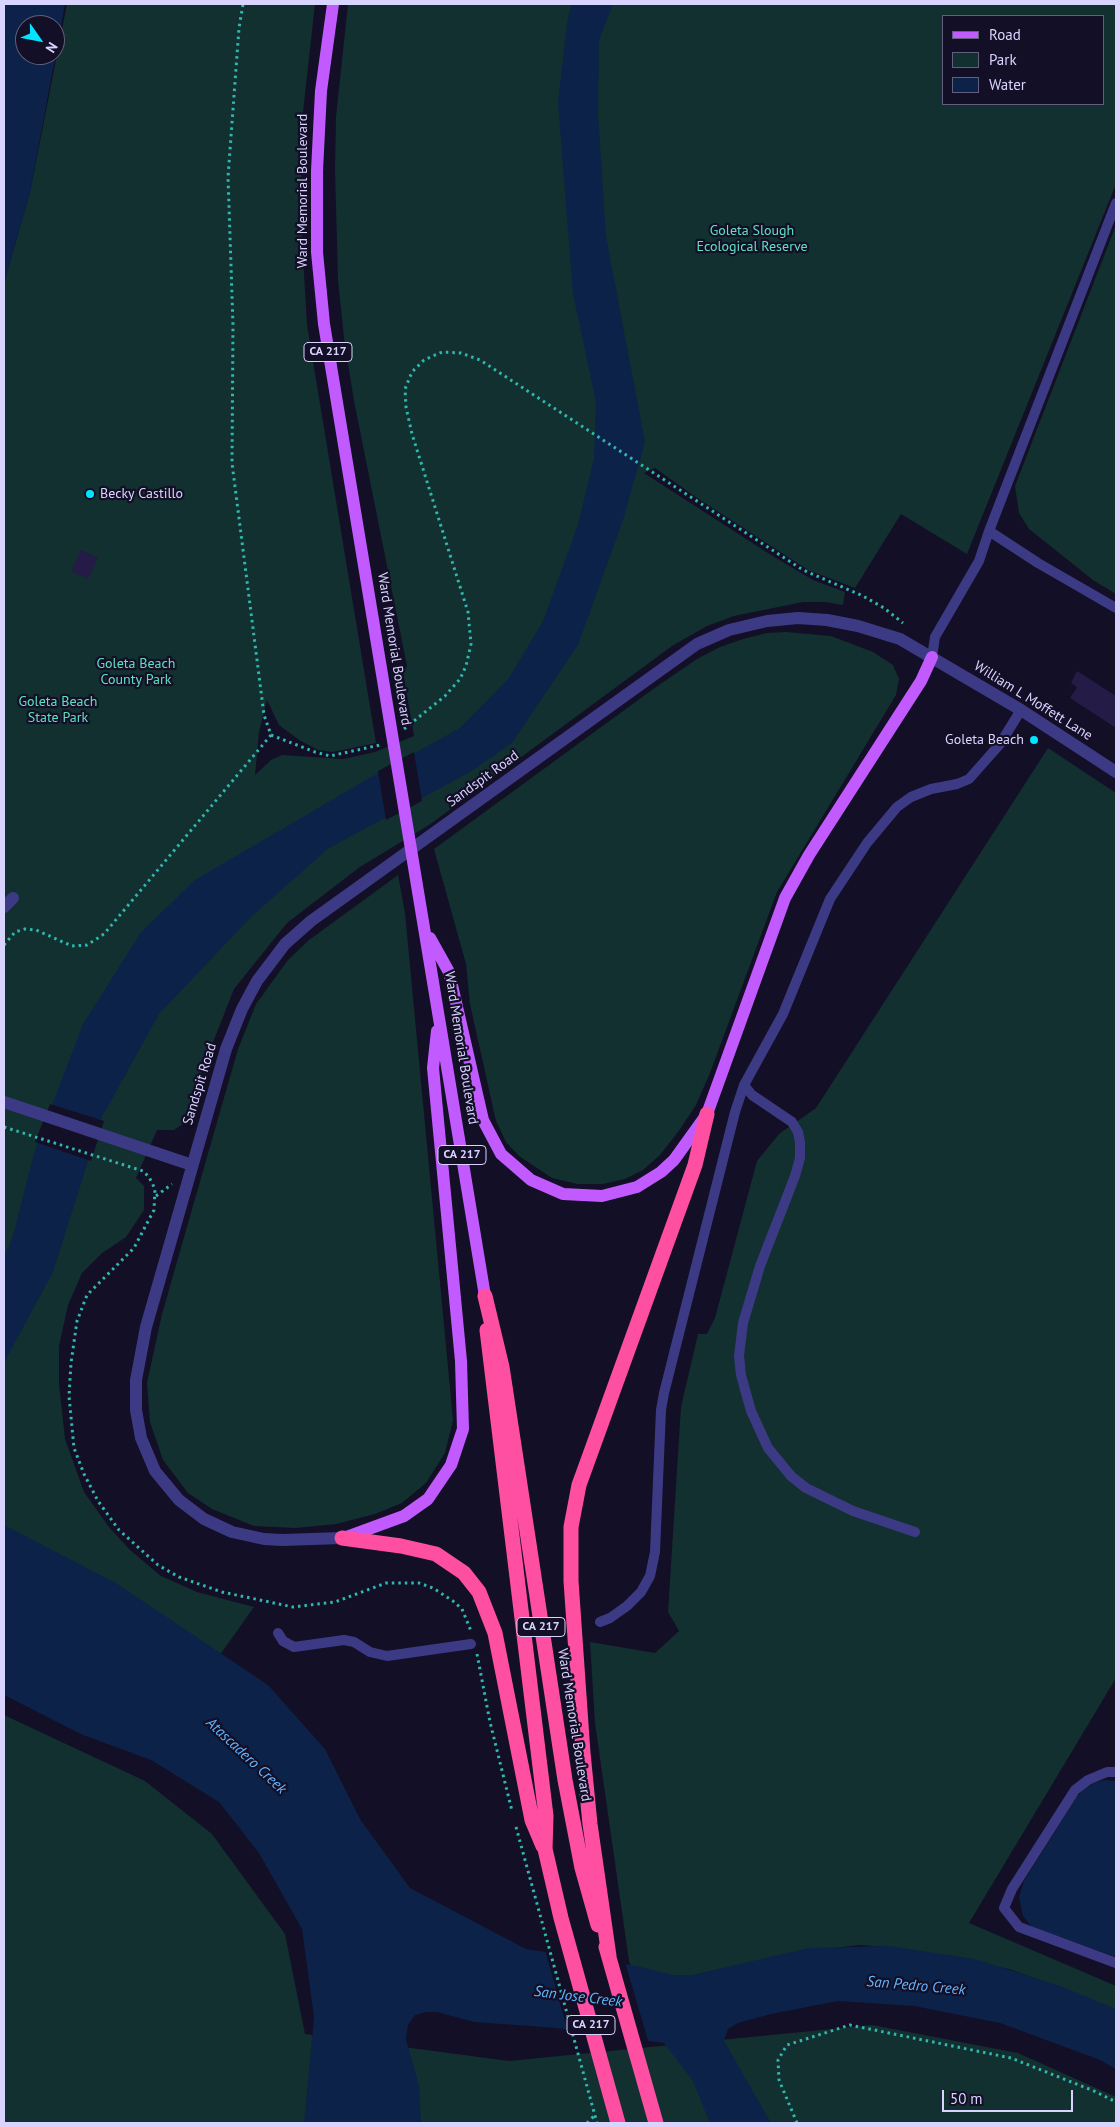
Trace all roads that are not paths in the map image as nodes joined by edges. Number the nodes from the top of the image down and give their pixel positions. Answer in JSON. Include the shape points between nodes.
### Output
{"nodes":[{"id":1,"x":333,"y":4,"type":"edge"},
{"id":2,"x":1116,"y":203,"type":"edge"},
{"id":3,"x":990,"y":531,"type":"junction"},
{"id":4,"x":1116,"y":608,"type":"edge"},
{"id":5,"x":932,"y":657,"type":"junction"},
{"id":6,"x":1022,"y":710,"type":"junction"},
{"id":7,"x":1116,"y":772,"type":"edge"},
{"id":8,"x":425,"y":928,"type":"junction"},
{"id":9,"x":439,"y":1013,"type":"junction"},
{"id":10,"x":744,"y":1085,"type":"junction"},
{"id":11,"x":4,"y":1102,"type":"edge"},
{"id":12,"x":707,"y":1114,"type":"junction"},
{"id":13,"x":192,"y":1164,"type":"junction"},
{"id":14,"x":485,"y":1296,"type":"junction"},
{"id":15,"x":916,"y":1532,"type":"dead end"},
{"id":16,"x":342,"y":1538,"type":"junction"},
{"id":17,"x":600,"y":1622,"type":"dead end"},
{"id":18,"x":278,"y":1633,"type":"dead end"},
{"id":19,"x":471,"y":1644,"type":"dead end"},
{"id":20,"x":1116,"y":1772,"type":"edge"},
{"id":21,"x":545,"y":1849,"type":"junction"},
{"id":22,"x":609,"y":1956,"type":"junction"},
{"id":23,"x":1116,"y":1962,"type":"edge"},
{"id":24,"x":654,"y":2117,"type":"edge"},
{"id":25,"x":618,"y":2123,"type":"edge"}],
"edges":[{"from":1,"to":8,"type":"main road","name":"Ward Memorial Boulevard","number":"CA 217","via":[[321,92],[317,171],[317,252],[324,324]]},
{"from":2,"to":3,"type":"lane"},
{"from":3,"to":4,"type":"lane"},
{"from":3,"to":5,"type":"lane","via":[[979,561],[936,637]]},
{"from":5,"to":6,"type":"street","name":"William L Moffett Lane"},
{"from":5,"to":12,"type":"main road","via":[[921,681],[785,898]]},
{"from":5,"to":13,"type":"street","name":"Sandspit Road","via":[[900,640],[858,626],[798,618],[729,630],[697,644],[285,944],[257,981],[242,1009],[226,1049]]},
{"from":6,"to":7,"type":"street","name":"William L Moffett Lane"},
{"from":6,"to":10,"type":"lane","via":[[995,750],[969,779],[911,797],[868,842],[830,899],[783,1014]]},
{"from":8,"to":9,"type":"main road","name":"Ward Memorial Boulevard","number":"CA 217"},
{"from":8,"to":12,"type":"main road","via":[[449,972],[488,1133],[501,1154],[531,1180],[553,1191],[586,1197],[638,1187],[674,1160]]},
{"from":9,"to":14,"type":"main road","name":"Ward Memorial Boulevard","number":"CA 217"},
{"from":9,"to":16,"type":"main road","via":[[433,1068],[461,1361],[463,1428],[451,1465],[428,1499],[404,1516]]},
{"from":10,"to":15,"type":"lane","via":[[792,1122],[800,1142],[796,1176],[760,1266],[743,1323],[740,1375],[751,1411],[768,1448],[791,1476],[806,1488],[853,1511]]},
{"from":10,"to":17,"type":"lane","via":[[734,1112],[664,1393],[660,1419],[656,1544],[650,1576],[635,1599],[619,1613]]},
{"from":11,"to":13,"type":"street"},
{"from":12,"to":22,"type":"highway","via":[[695,1165],[579,1485],[571,1527],[571,1581],[582,1753]]},
{"from":13,"to":16,"type":"street","name":"Sandspit Road","via":[[139,1358],[135,1396],[145,1452],[166,1486],[179,1500],[217,1526],[273,1540]]},
{"from":14,"to":21,"type":"highway","name":"Ward Memorial Boulevard","number":"CA 217","via":[[491,1377],[546,1816]]},
{"from":14,"to":22,"type":"highway","name":"Ward Memorial Boulevard","number":"CA 217","via":[[502,1367],[565,1780],[587,1888]]},
{"from":16,"to":21,"type":"highway","via":[[436,1554],[464,1573],[479,1592],[495,1633],[532,1820]]},
{"from":18,"to":19,"type":"lane","via":[[283,1641],[294,1646],[344,1640],[387,1656]]},
{"from":20,"to":23,"type":"lane","via":[[1088,1780],[1075,1790],[1012,1889],[1004,1908],[1019,1927]]},
{"from":21,"to":25,"type":"highway","name":"Ward Memorial Boulevard","number":"CA 217"},
{"from":22,"to":24,"type":"highway","name":"Ward Memorial Boulevard","number":"CA 217"}]}
